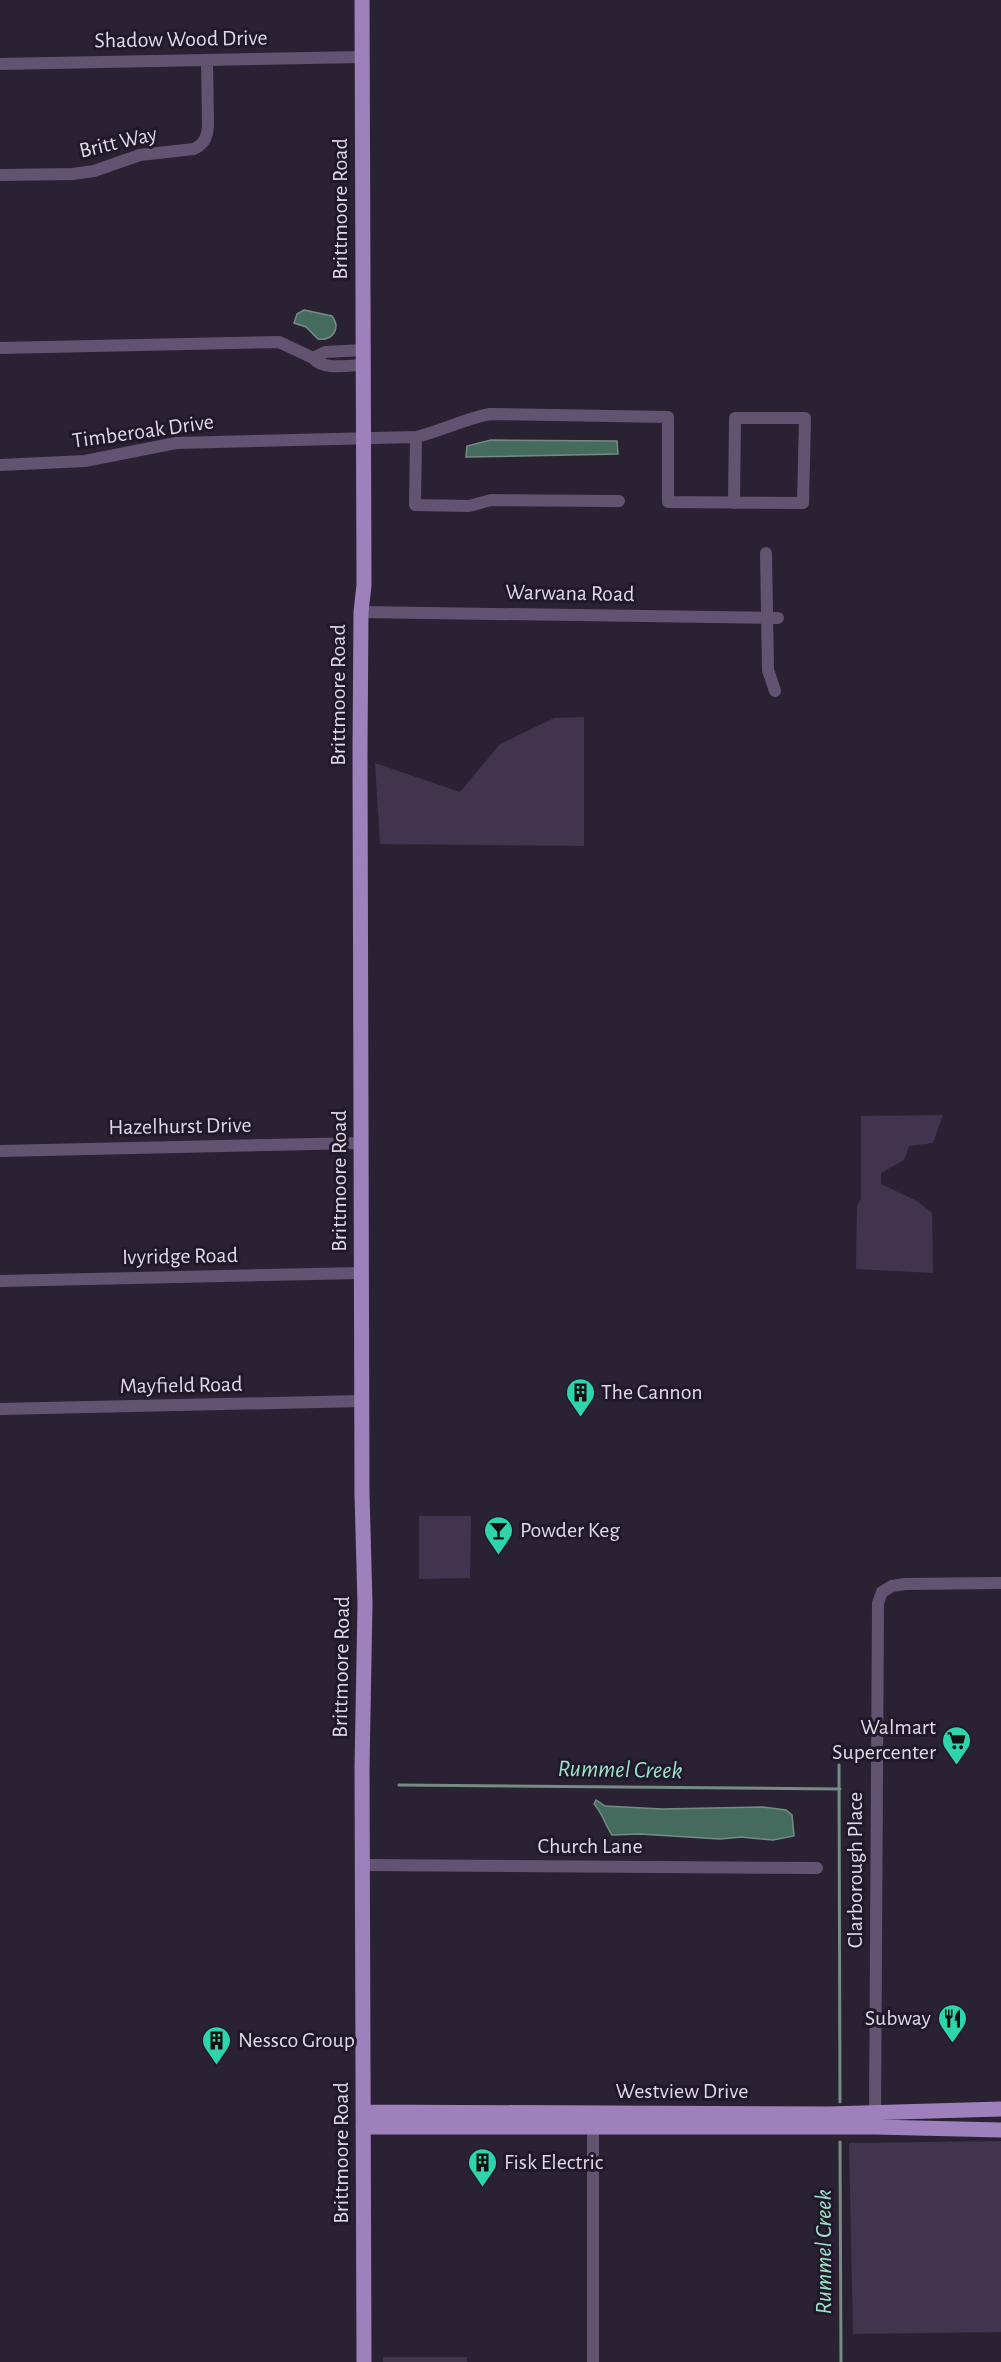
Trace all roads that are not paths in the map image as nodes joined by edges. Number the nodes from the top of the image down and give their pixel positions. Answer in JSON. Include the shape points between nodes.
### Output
{"nodes":[{"id":1,"x":362,"y":0,"type":"edge"},
{"id":2,"x":362,"y":57,"type":"junction"},
{"id":3,"x":207,"y":60,"type":"junction"},
{"id":4,"x":0,"y":64,"type":"edge"},
{"id":5,"x":0,"y":175,"type":"edge"},
{"id":6,"x":0,"y":348,"type":"edge"},
{"id":7,"x":363,"y":357,"type":"junction"},
{"id":8,"x":416,"y":437,"type":"junction"},
{"id":9,"x":363,"y":439,"type":"junction"},
{"id":10,"x":0,"y":465,"type":"edge"},
{"id":11,"x":619,"y":501,"type":"dead end"},
{"id":12,"x":734,"y":503,"type":"junction"},
{"id":13,"x":766,"y":553,"type":"dead end"},
{"id":14,"x":361,"y":612,"type":"junction"},
{"id":15,"x":772,"y":617,"type":"junction"},
{"id":16,"x":775,"y":691,"type":"dead end"},
{"id":17,"x":361,"y":1143,"type":"junction"},
{"id":18,"x":0,"y":1151,"type":"edge"},
{"id":19,"x":362,"y":1273,"type":"junction"},
{"id":20,"x":0,"y":1281,"type":"edge"},
{"id":21,"x":362,"y":1401,"type":"junction"},
{"id":22,"x":0,"y":1409,"type":"edge"},
{"id":23,"x":1001,"y":1584,"type":"edge"},
{"id":24,"x":363,"y":1865,"type":"junction"},
{"id":25,"x":817,"y":1868,"type":"dead end"},
{"id":26,"x":1001,"y":2109,"type":"edge"},
{"id":27,"x":363,"y":2120,"type":"junction"},
{"id":28,"x":593,"y":2120,"type":"junction"},
{"id":29,"x":875,"y":2120,"type":"junction"},
{"id":30,"x":1001,"y":2130,"type":"edge"},
{"id":31,"x":364,"y":2362,"type":"edge"},
{"id":32,"x":593,"y":2362,"type":"edge"}],
"edges":[{"from":1,"to":2,"type":"main road","name":"Brittmoore Road"},
{"from":2,"to":3,"type":"street","name":"Shadow Wood Drive"},
{"from":2,"to":7,"type":"main road","name":"Brittmoore Road"},
{"from":3,"to":4,"type":"street","name":"Shadow Wood Drive"},
{"from":3,"to":5,"type":"street","name":"Britt Way","via":[[208,134],[202,145],[140,155],[83,172]]},
{"from":6,"to":7,"type":"street","via":[[279,342],[324,366]]},
{"from":7,"to":9,"type":"main road","name":"Brittmoore Road"},
{"from":8,"to":9,"type":"street","name":"Timberoak Drive"},
{"from":8,"to":11,"type":"street","via":[[415,505],[469,506],[491,500]]},
{"from":8,"to":12,"type":"street","name":"Timberoak Drive","via":[[490,414],[668,417],[668,502]]},
{"from":9,"to":10,"type":"street","name":"Timberoak Drive","via":[[176,443],[111,458]]},
{"from":9,"to":14,"type":"main road","name":"Brittmoore Road"},
{"from":12,"to":12,"type":"street","via":[[803,503],[805,418],[735,418]]},
{"from":13,"to":15,"type":"street"},
{"from":14,"to":15,"type":"street","name":"Warwana Road"},
{"from":14,"to":17,"type":"main road","name":"Brittmoore Road"},
{"from":15,"to":16,"type":"street","via":[[768,670]]},
{"from":17,"to":18,"type":"street","name":"Hazelhurst Drive"},
{"from":17,"to":19,"type":"main road","name":"Brittmoore Road"},
{"from":19,"to":20,"type":"street","name":"Ivyridge Road"},
{"from":19,"to":21,"type":"main road","name":"Brittmoore Road"},
{"from":21,"to":22,"type":"street","name":"Mayfield Road"},
{"from":21,"to":24,"type":"main road","name":"Brittmoore Road"},
{"from":23,"to":29,"type":"street","name":"Clarborough Place","via":[[892,1586],[882,1592],[878,1603]]},
{"from":24,"to":25,"type":"street","name":"Church Lane"},
{"from":24,"to":27,"type":"main road","name":"Brittmoore Road"},
{"from":26,"to":29,"type":"main road","name":"Westview Drive"},
{"from":27,"to":28,"type":"main road","name":"Westview Drive"},
{"from":27,"to":31,"type":"main road","name":"Brittmoore Road"},
{"from":28,"to":29,"type":"main road","name":"Westview Drive"},
{"from":28,"to":32,"type":"street"},
{"from":29,"to":30,"type":"main road","name":"Westview Drive"}]}
